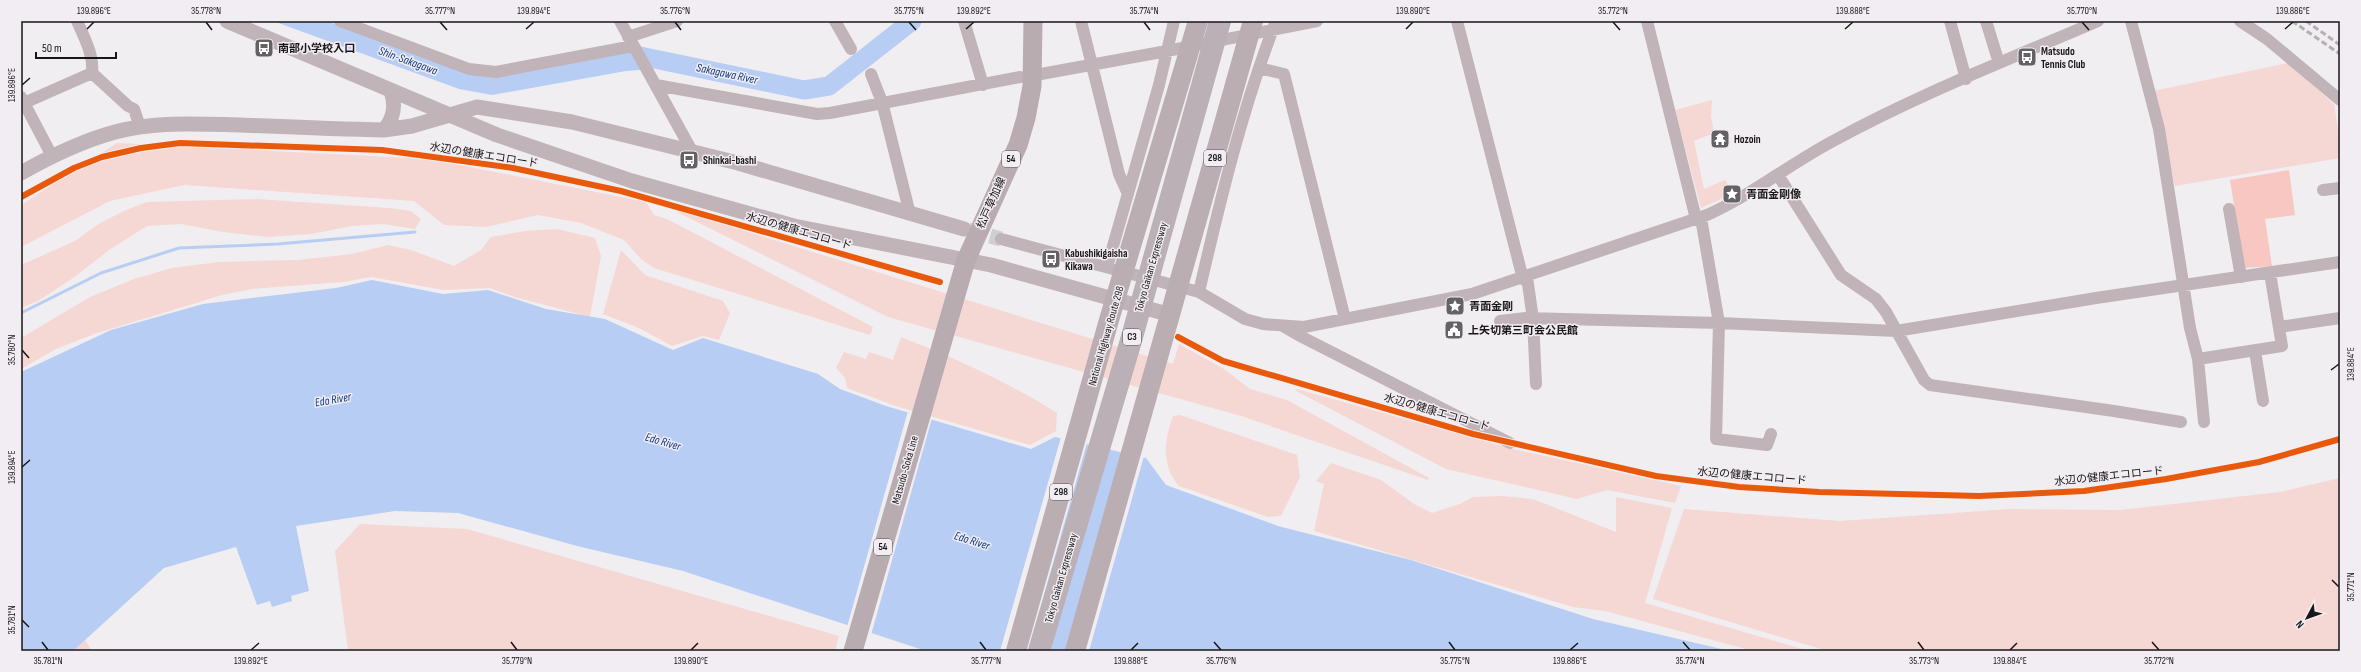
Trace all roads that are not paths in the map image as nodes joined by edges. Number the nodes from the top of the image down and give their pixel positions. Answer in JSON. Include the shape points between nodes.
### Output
{"nodes":[{"id":1,"x":77,"y":21,"type":"edge"},
{"id":2,"x":227,"y":21,"type":"edge"},
{"id":3,"x":340,"y":21,"type":"edge"},
{"id":4,"x":620,"y":21,"type":"edge"},
{"id":5,"x":677,"y":21,"type":"edge"},
{"id":6,"x":835,"y":21,"type":"edge"},
{"id":7,"x":964,"y":21,"type":"edge"},
{"id":8,"x":1033,"y":21,"type":"edge"},
{"id":9,"x":1081,"y":21,"type":"edge"},
{"id":10,"x":1175,"y":21,"type":"edge"},
{"id":11,"x":1220,"y":21,"type":"edge"},
{"id":12,"x":1247,"y":21,"type":"edge"},
{"id":13,"x":1317,"y":21,"type":"edge"},
{"id":14,"x":1458,"y":21,"type":"edge"},
{"id":15,"x":1647,"y":21,"type":"edge"},
{"id":16,"x":1950,"y":21,"type":"edge"},
{"id":17,"x":1986,"y":21,"type":"edge"},
{"id":18,"x":2098,"y":21,"type":"edge"},
{"id":19,"x":2131,"y":21,"type":"edge"},
{"id":20,"x":2240,"y":21,"type":"edge"},
{"id":21,"x":1274,"y":26,"type":"edge"},
{"id":22,"x":1197,"y":27,"type":"edge"},
{"id":23,"x":631,"y":41,"type":"junction"},
{"id":24,"x":850,"y":50,"type":"dead end"},
{"id":25,"x":1167,"y":51,"type":"junction"},
{"id":26,"x":1092,"y":63,"type":"junction"},
{"id":27,"x":1999,"y":63,"type":"junction"},
{"id":28,"x":1259,"y":68,"type":"junction"},
{"id":29,"x":92,"y":73,"type":"junction"},
{"id":30,"x":871,"y":74,"type":"dead end"},
{"id":31,"x":1041,"y":74,"type":"dead end"},
{"id":32,"x":1020,"y":76,"type":"dead end"},
{"id":33,"x":1966,"y":78,"type":"junction"},
{"id":34,"x":654,"y":81,"type":"junction"},
{"id":35,"x":983,"y":85,"type":"junction"},
{"id":36,"x":392,"y":91,"type":"junction"},
{"id":37,"x":22,"y":100,"type":"edge"},
{"id":38,"x":2340,"y":100,"type":"edge"},
{"id":39,"x":882,"y":102,"type":"junction"},
{"id":40,"x":448,"y":115,"type":"junction"},
{"id":41,"x":140,"y":127,"type":"junction"},
{"id":42,"x":384,"y":130,"type":"junction"},
{"id":43,"x":692,"y":153,"type":"junction"},
{"id":44,"x":52,"y":156,"type":"junction"},
{"id":45,"x":21,"y":173,"type":"edge"},
{"id":46,"x":1778,"y":175,"type":"junction"},
{"id":47,"x":2340,"y":188,"type":"edge"},
{"id":48,"x":2323,"y":190,"type":"dead end"},
{"id":49,"x":1128,"y":194,"type":"junction"},
{"id":50,"x":2229,"y":209,"type":"dead end"},
{"id":51,"x":910,"y":214,"type":"junction"},
{"id":52,"x":1698,"y":219,"type":"junction"},
{"id":53,"x":964,"y":229,"type":"tunnel mouth"},
{"id":54,"x":1001,"y":239,"type":"tunnel mouth"},
{"id":55,"x":966,"y":260,"type":"junction"},
{"id":56,"x":2340,"y":262,"type":"edge"},
{"id":57,"x":1115,"y":272,"type":"junction"},
{"id":58,"x":2270,"y":273,"type":"junction"},
{"id":59,"x":2241,"y":277,"type":"junction"},
{"id":60,"x":1525,"y":278,"type":"junction"},
{"id":61,"x":2183,"y":285,"type":"junction"},
{"id":62,"x":956,"y":290,"type":"joint"},
{"id":63,"x":1199,"y":292,"type":"junction"},
{"id":64,"x":1116,"y":300,"type":"junction"},
{"id":65,"x":1171,"y":316,"type":"junction"},
{"id":66,"x":2340,"y":318,"type":"edge"},
{"id":67,"x":1345,"y":319,"type":"junction"},
{"id":68,"x":1533,"y":319,"type":"junction"},
{"id":69,"x":1500,"y":321,"type":"dead end"},
{"id":70,"x":1719,"y":323,"type":"junction"},
{"id":71,"x":1282,"y":325,"type":"junction"},
{"id":72,"x":2279,"y":327,"type":"junction"},
{"id":73,"x":1896,"y":331,"type":"junction"},
{"id":74,"x":2255,"y":351,"type":"junction"},
{"id":75,"x":2198,"y":359,"type":"junction"},
{"id":76,"x":1536,"y":384,"type":"dead end"},
{"id":77,"x":2263,"y":401,"type":"dead end"},
{"id":78,"x":2181,"y":422,"type":"dead end"},
{"id":79,"x":2204,"y":422,"type":"dead end"},
{"id":80,"x":1771,"y":434,"type":"dead end"},
{"id":81,"x":1510,"y":442,"type":"dead end"},
{"id":82,"x":853,"y":651,"type":"edge"},
{"id":83,"x":1016,"y":651,"type":"edge"},
{"id":84,"x":1040,"y":651,"type":"edge"},
{"id":85,"x":1055,"y":651,"type":"edge"},
{"id":86,"x":1075,"y":651,"type":"edge"}],
"edges":[{"from":1,"to":29,"type":"street","via":[[89,49]]},
{"from":2,"to":36,"type":"street"},
{"from":3,"to":23,"type":"street","via":[[457,65],[496,72]]},
{"from":4,"to":23,"type":"street"},
{"from":5,"to":23,"type":"street"},
{"from":6,"to":24,"type":"street"},
{"from":7,"to":35,"type":"street"},
{"from":8,"to":55,"type":"main road","name":"松戸草加線","number":"54","via":[[1032,86],[1026,118],[1018,144]]},
{"from":9,"to":26,"type":"street"},
{"from":10,"to":25,"type":"street"},
{"from":11,"to":84,"type":"highway","name":"Tokyo Gaikan Expressway","number":"C3"},
{"from":12,"to":65,"type":"highway","number":"298"},
{"from":12,"to":85,"type":"highway","name":"Tokyo Gaikan Expressway","number":"C3"},
{"from":13,"to":21,"type":"street"},
{"from":14,"to":60,"type":"street"},
{"from":15,"to":52,"type":"street"},
{"from":16,"to":33,"type":"street"},
{"from":17,"to":27,"type":"street"},
{"from":18,"to":27,"type":"street"},
{"from":19,"to":61,"type":"street","via":[[2158,129]]},
{"from":20,"to":38,"type":"street","via":[[2267,39]]},
{"from":21,"to":25,"type":"street"},
{"from":21,"to":28,"type":"street"},
{"from":22,"to":57,"type":"highway","name":"National Highway Route 298","number":"298"},
{"from":23,"to":34,"type":"street"},
{"from":25,"to":26,"type":"street"},
{"from":25,"to":49,"type":"street"},
{"from":26,"to":31,"type":"street"},
{"from":26,"to":49,"type":"street","via":[[1119,174]]},
{"from":27,"to":33,"type":"street"},
{"from":28,"to":63,"type":"street","via":[[1225,180]]},
{"from":28,"to":67,"type":"street","via":[[1284,74]]},
{"from":29,"to":37,"type":"street"},
{"from":29,"to":41,"type":"street","via":[[128,106],[134,108]]},
{"from":30,"to":39,"type":"street"},
{"from":32,"to":35,"type":"street"},
{"from":33,"to":46,"type":"street","via":[[1835,139]]},
{"from":34,"to":39,"type":"street","via":[[817,114]]},
{"from":34,"to":43,"type":"street"},
{"from":35,"to":39,"type":"street"},
{"from":36,"to":40,"type":"street"},
{"from":36,"to":42,"type":"street","via":[[393,114]]},
{"from":37,"to":44,"type":"street"},
{"from":39,"to":51,"type":"street"},
{"from":40,"to":42,"type":"street"},
{"from":40,"to":43,"type":"street","via":[[477,107],[505,110],[572,122]]},
{"from":40,"to":55,"type":"street","via":[[557,157],[632,181],[794,226]]},
{"from":41,"to":42,"type":"street","via":[[182,124]]},
{"from":41,"to":44,"type":"street","via":[[108,134]]},
{"from":43,"to":51,"type":"street","via":[[738,163]]},
{"from":44,"to":45,"type":"street"},
{"from":46,"to":52,"type":"street","via":[[1728,206]]},
{"from":46,"to":73,"type":"street","via":[[1841,275],[1876,299]]},
{"from":47,"to":48,"type":"street"},
{"from":49,"to":57,"type":"street"},
{"from":50,"to":59,"type":"street"},
{"from":51,"to":53,"type":"street"},
{"from":52,"to":60,"type":"street"},
{"from":52,"to":70,"type":"street"},
{"from":54,"to":57,"type":"street"},
{"from":55,"to":62,"type":"main road","name":"松戸草加線","number":"54"},
{"from":55,"to":64,"type":"street"},
{"from":56,"to":58,"type":"street"},
{"from":57,"to":63,"type":"street"},
{"from":57,"to":64,"type":"highway","name":"National Highway Route 298","number":"298"},
{"from":58,"to":59,"type":"street"},
{"from":58,"to":72,"type":"street"},
{"from":59,"to":61,"type":"street"},
{"from":60,"to":67,"type":"street","via":[[1455,299]]},
{"from":60,"to":68,"type":"street"},
{"from":61,"to":73,"type":"street"},
{"from":61,"to":75,"type":"street"},
{"from":62,"to":82,"type":"main road","name":"Matsudo-Soka Line","number":"54"},
{"from":63,"to":71,"type":"street","via":[[1245,320]]},
{"from":64,"to":65,"type":"street"},
{"from":64,"to":83,"type":"highway","name":"National Highway Route 298","number":"298"},
{"from":65,"to":86,"type":"highway","number":"298"},
{"from":66,"to":72,"type":"street"},
{"from":67,"to":71,"type":"street","via":[[1304,327]]},
{"from":68,"to":69,"type":"street"},
{"from":68,"to":70,"type":"street"},
{"from":68,"to":76,"type":"street"},
{"from":70,"to":73,"type":"street"},
{"from":70,"to":80,"type":"street","via":[[1716,439],[1767,445]]},
{"from":71,"to":81,"type":"street","via":[[1302,338]]},
{"from":72,"to":74,"type":"street","via":[[2282,346]]},
{"from":73,"to":78,"type":"street","via":[[1924,380],[1930,385],[2114,410]]},
{"from":74,"to":75,"type":"street"},
{"from":74,"to":77,"type":"street"},
{"from":75,"to":79,"type":"street"}]}
